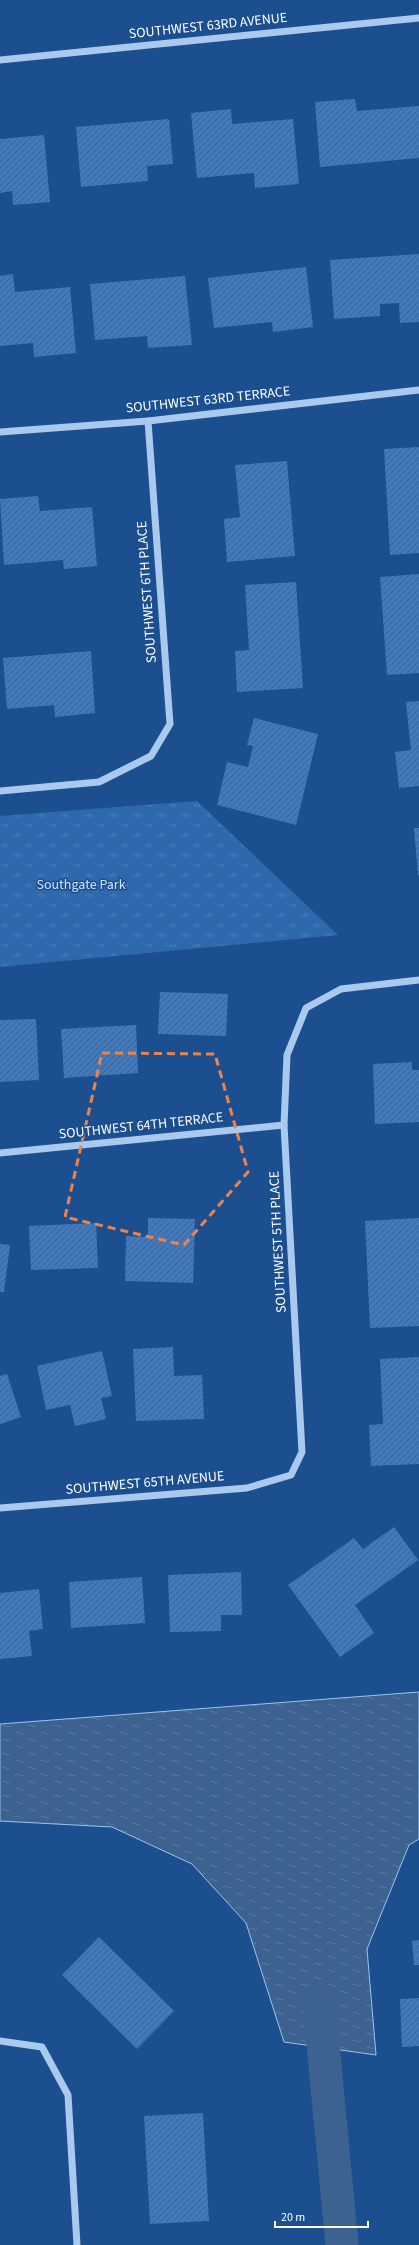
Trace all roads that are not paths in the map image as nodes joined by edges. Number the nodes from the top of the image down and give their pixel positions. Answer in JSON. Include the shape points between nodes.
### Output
{"nodes":[{"id":1,"x":419,"y":18,"type":"edge"},
{"id":2,"x":0,"y":60,"type":"edge"},
{"id":3,"x":419,"y":390,"type":"edge"},
{"id":4,"x":148,"y":421,"type":"junction"},
{"id":5,"x":0,"y":432,"type":"edge"},
{"id":6,"x":0,"y":791,"type":"edge"},
{"id":7,"x":419,"y":980,"type":"edge"},
{"id":8,"x":284,"y":1125,"type":"junction"},
{"id":9,"x":0,"y":1153,"type":"edge"},
{"id":10,"x":291,"y":1476,"type":"joint"},
{"id":11,"x":0,"y":1508,"type":"edge"},
{"id":12,"x":0,"y":2041,"type":"edge"},
{"id":13,"x":77,"y":2245,"type":"edge"}],
"edges":[{"from":1,"to":2,"type":"street","name":"SOUTHWEST 63RD AVENUE"},
{"from":3,"to":4,"type":"street","name":"SOUTHWEST 63RD TERRACE"},
{"from":4,"to":5,"type":"street","name":"SOUTHWEST 63RD TERRACE"},
{"from":4,"to":6,"type":"street","name":"SOUTHWEST 6TH PLACE","via":[[170,724],[151,756],[99,782]]},
{"from":7,"to":8,"type":"street","name":"SOUTHWEST 5TH PLACE","via":[[341,989],[306,1008],[287,1055]]},
{"from":8,"to":9,"type":"street","name":"SOUTHWEST 64TH TERRACE"},
{"from":8,"to":10,"type":"street","name":"SOUTHWEST 5TH PLACE","via":[[302,1452]]},
{"from":10,"to":11,"type":"street","name":"SOUTHWEST 65TH AVENUE","via":[[248,1488]]},
{"from":12,"to":13,"type":"street","via":[[42,2048],[68,2095]]}]}
